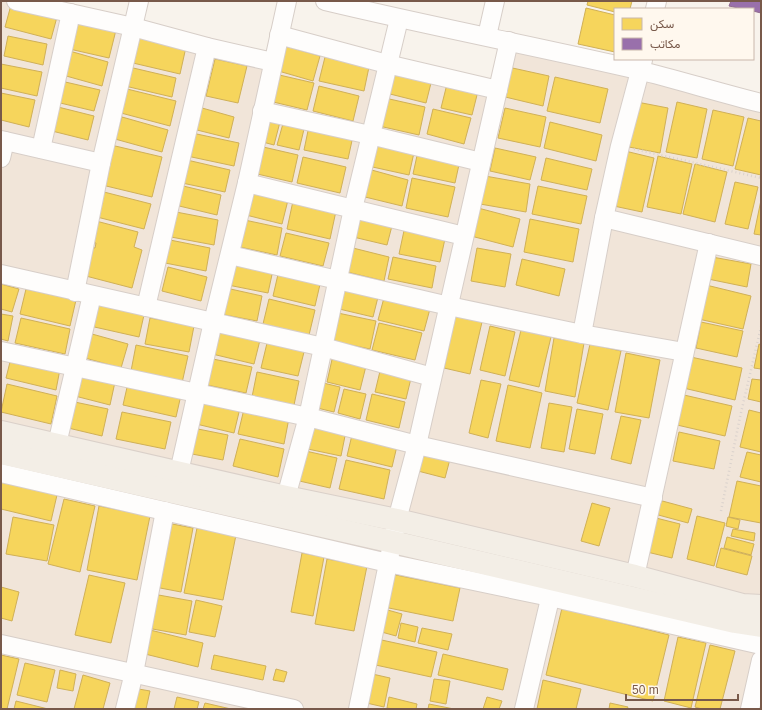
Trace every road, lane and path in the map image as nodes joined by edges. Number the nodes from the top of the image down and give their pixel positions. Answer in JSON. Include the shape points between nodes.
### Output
{"nodes":[{"id":1,"x":16,"y":1,"type":"edge"},
{"id":2,"x":139,"y":1,"type":"edge"},
{"id":3,"x":287,"y":1,"type":"edge"},
{"id":4,"x":325,"y":1,"type":"edge"},
{"id":5,"x":495,"y":1,"type":"edge"},
{"id":6,"x":71,"y":13,"type":"junction"},
{"id":7,"x":399,"y":19,"type":"junction"},
{"id":8,"x":133,"y":27,"type":"junction"},
{"id":9,"x":279,"y":35,"type":"junction"},
{"id":10,"x":486,"y":36,"type":"junction"},
{"id":11,"x":509,"y":41,"type":"junction"},
{"id":12,"x":207,"y":47,"type":"junction"},
{"id":13,"x":614,"y":60,"type":"edge"},
{"id":14,"x":614,"y":60,"type":"edge"},
{"id":15,"x":273,"y":62,"type":"junction"},
{"id":16,"x":388,"y":64,"type":"junction"},
{"id":17,"x":642,"y":65,"type":"edge"},
{"id":18,"x":498,"y":90,"type":"junction"},
{"id":19,"x":761,"y":103,"type":"edge"},
{"id":20,"x":262,"y":111,"type":"junction"},
{"id":21,"x":370,"y":135,"type":"junction"},
{"id":22,"x":2,"y":146,"type":"edge"},
{"id":23,"x":620,"y":146,"type":"junction"},
{"id":24,"x":41,"y":149,"type":"junction"},
{"id":25,"x":481,"y":162,"type":"junction"},
{"id":26,"x":101,"y":163,"type":"junction"},
{"id":27,"x":761,"y":178,"type":"edge"},
{"id":28,"x":247,"y":183,"type":"junction"},
{"id":29,"x":353,"y":208,"type":"junction"},
{"id":30,"x":604,"y":218,"type":"junction"},
{"id":31,"x":464,"y":236,"type":"junction"},
{"id":32,"x":709,"y":243,"type":"junction"},
{"id":33,"x":230,"y":255,"type":"junction"},
{"id":34,"x":761,"y":256,"type":"edge"},
{"id":35,"x":1,"y":274,"type":"edge"},
{"id":36,"x":337,"y":280,"type":"junction"},
{"id":37,"x":83,"y":294,"type":"junction"},
{"id":38,"x":449,"y":306,"type":"junction"},
{"id":39,"x":146,"y":307,"type":"junction"},
{"id":40,"x":213,"y":322,"type":"junction"},
{"id":41,"x":761,"y":327,"type":"edge"},
{"id":42,"x":582,"y":334,"type":"junction"},
{"id":43,"x":323,"y":347,"type":"junction"},
{"id":44,"x":1,"y":351,"type":"edge"},
{"id":45,"x":684,"y":352,"type":"junction"},
{"id":46,"x":74,"y":367,"type":"junction"},
{"id":47,"x":432,"y":377,"type":"junction"},
{"id":48,"x":198,"y":393,"type":"junction"},
{"id":49,"x":308,"y":417,"type":"junction"},
{"id":50,"x":1,"y":432,"type":"edge"},
{"id":51,"x":57,"y":444,"type":"junction"},
{"id":52,"x":417,"y":446,"type":"junction"},
{"id":53,"x":1,"y":453,"type":"edge"},
{"id":54,"x":179,"y":472,"type":"junction"},
{"id":55,"x":1,"y":473,"type":"edge"},
{"id":56,"x":286,"y":498,"type":"junction"},
{"id":57,"x":653,"y":498,"type":"junction"},
{"id":58,"x":165,"y":510,"type":"junction"},
{"id":59,"x":721,"y":511,"type":"dead end"},
{"id":60,"x":397,"y":520,"type":"junction"},
{"id":61,"x":393,"y":542,"type":"junction"},
{"id":62,"x":388,"y":563,"type":"junction"},
{"id":63,"x":635,"y":576,"type":"junction"},
{"id":64,"x":552,"y":588,"type":"junction"},
{"id":65,"x":761,"y":606,"type":"edge"},
{"id":66,"x":761,"y":626,"type":"edge"},
{"id":67,"x":1,"y":644,"type":"edge"},
{"id":68,"x":761,"y":645,"type":"edge"},
{"id":69,"x":761,"y":660,"type":"edge"},
{"id":70,"x":134,"y":673,"type":"junction"},
{"id":71,"x":125,"y":709,"type":"edge"},
{"id":72,"x":294,"y":709,"type":"edge"},
{"id":73,"x":358,"y":709,"type":"edge"},
{"id":74,"x":524,"y":709,"type":"edge"},
{"id":75,"x":750,"y":709,"type":"edge"}],
"edges":[{"from":1,"to":6,"type":"street"},
{"from":2,"to":8,"type":"street"},
{"from":3,"to":9,"type":"street"},
{"from":4,"to":7,"type":"street"},
{"from":5,"to":10,"type":"street"},
{"from":6,"to":8,"type":"street"},
{"from":6,"to":24,"type":"street"},
{"from":7,"to":10,"type":"street"},
{"from":7,"to":16,"type":"street"},
{"from":8,"to":12,"type":"street"},
{"from":8,"to":26,"type":"street"},
{"from":9,"to":15,"type":"street"},
{"from":9,"to":16,"type":"street"},
{"from":10,"to":11,"type":"street"},
{"from":11,"to":13,"type":"street"},
{"from":11,"to":18,"type":"street"},
{"from":12,"to":15,"type":"street"},
{"from":12,"to":39,"type":"street"},
{"from":14,"to":17,"type":"street"},
{"from":15,"to":20,"type":"street"},
{"from":16,"to":18,"type":"street"},
{"from":16,"to":21,"type":"street"},
{"from":17,"to":19,"type":"street"},
{"from":17,"to":23,"type":"street"},
{"from":18,"to":25,"type":"street"},
{"from":20,"to":21,"type":"street"},
{"from":20,"to":28,"type":"street"},
{"from":21,"to":25,"type":"street"},
{"from":21,"to":29,"type":"street"},
{"from":22,"to":24,"type":"street"},
{"from":23,"to":27,"type":"path"},
{"from":23,"to":30,"type":"street"},
{"from":24,"to":26,"type":"street"},
{"from":25,"to":31,"type":"street"},
{"from":26,"to":37,"type":"street"},
{"from":28,"to":29,"type":"street"},
{"from":28,"to":33,"type":"street"},
{"from":29,"to":31,"type":"street"},
{"from":29,"to":36,"type":"street"},
{"from":30,"to":32,"type":"street"},
{"from":30,"to":42,"type":"street"},
{"from":31,"to":38,"type":"street"},
{"from":32,"to":34,"type":"street"},
{"from":32,"to":45,"type":"street"},
{"from":33,"to":36,"type":"street"},
{"from":33,"to":40,"type":"street"},
{"from":35,"to":37,"type":"street"},
{"from":36,"to":38,"type":"street"},
{"from":36,"to":43,"type":"street"},
{"from":37,"to":39,"type":"street"},
{"from":37,"to":46,"type":"street"},
{"from":38,"to":42,"type":"street"},
{"from":38,"to":47,"type":"street"},
{"from":39,"to":40,"type":"street"},
{"from":40,"to":43,"type":"street"},
{"from":40,"to":48,"type":"street"},
{"from":41,"to":59,"type":"path"},
{"from":42,"to":45,"type":"street"},
{"from":43,"to":47,"type":"street"},
{"from":43,"to":49,"type":"street"},
{"from":44,"to":46,"type":"street"},
{"from":45,"to":57,"type":"street"},
{"from":46,"to":48,"type":"street"},
{"from":46,"to":51,"type":"street"},
{"from":47,"to":52,"type":"street"},
{"from":48,"to":49,"type":"street"},
{"from":48,"to":54,"type":"street"},
{"from":49,"to":52,"type":"street"},
{"from":49,"to":56,"type":"street"},
{"from":50,"to":51,"type":"main road"},
{"from":51,"to":54,"type":"main road"},
{"from":52,"to":57,"type":"street"},
{"from":52,"to":60,"type":"street"},
{"from":53,"to":61,"type":"main road"},
{"from":54,"to":56,"type":"main road"},
{"from":55,"to":58,"type":"street"},
{"from":56,"to":60,"type":"main road"},
{"from":57,"to":63,"type":"street"},
{"from":58,"to":62,"type":"street"},
{"from":58,"to":70,"type":"street"},
{"from":60,"to":61,"type":"street"},
{"from":60,"to":63,"type":"main road"},
{"from":61,"to":62,"type":"street"},
{"from":61,"to":64,"type":"main road"},
{"from":62,"to":64,"type":"street"},
{"from":62,"to":73,"type":"street"},
{"from":63,"to":65,"type":"main road","via":[[743,605]]},
{"from":64,"to":66,"type":"main road"},
{"from":64,"to":68,"type":"street"},
{"from":64,"to":74,"type":"street"},
{"from":67,"to":70,"type":"street"},
{"from":69,"to":75,"type":"street"},
{"from":70,"to":71,"type":"street"},
{"from":70,"to":72,"type":"street"}]}
